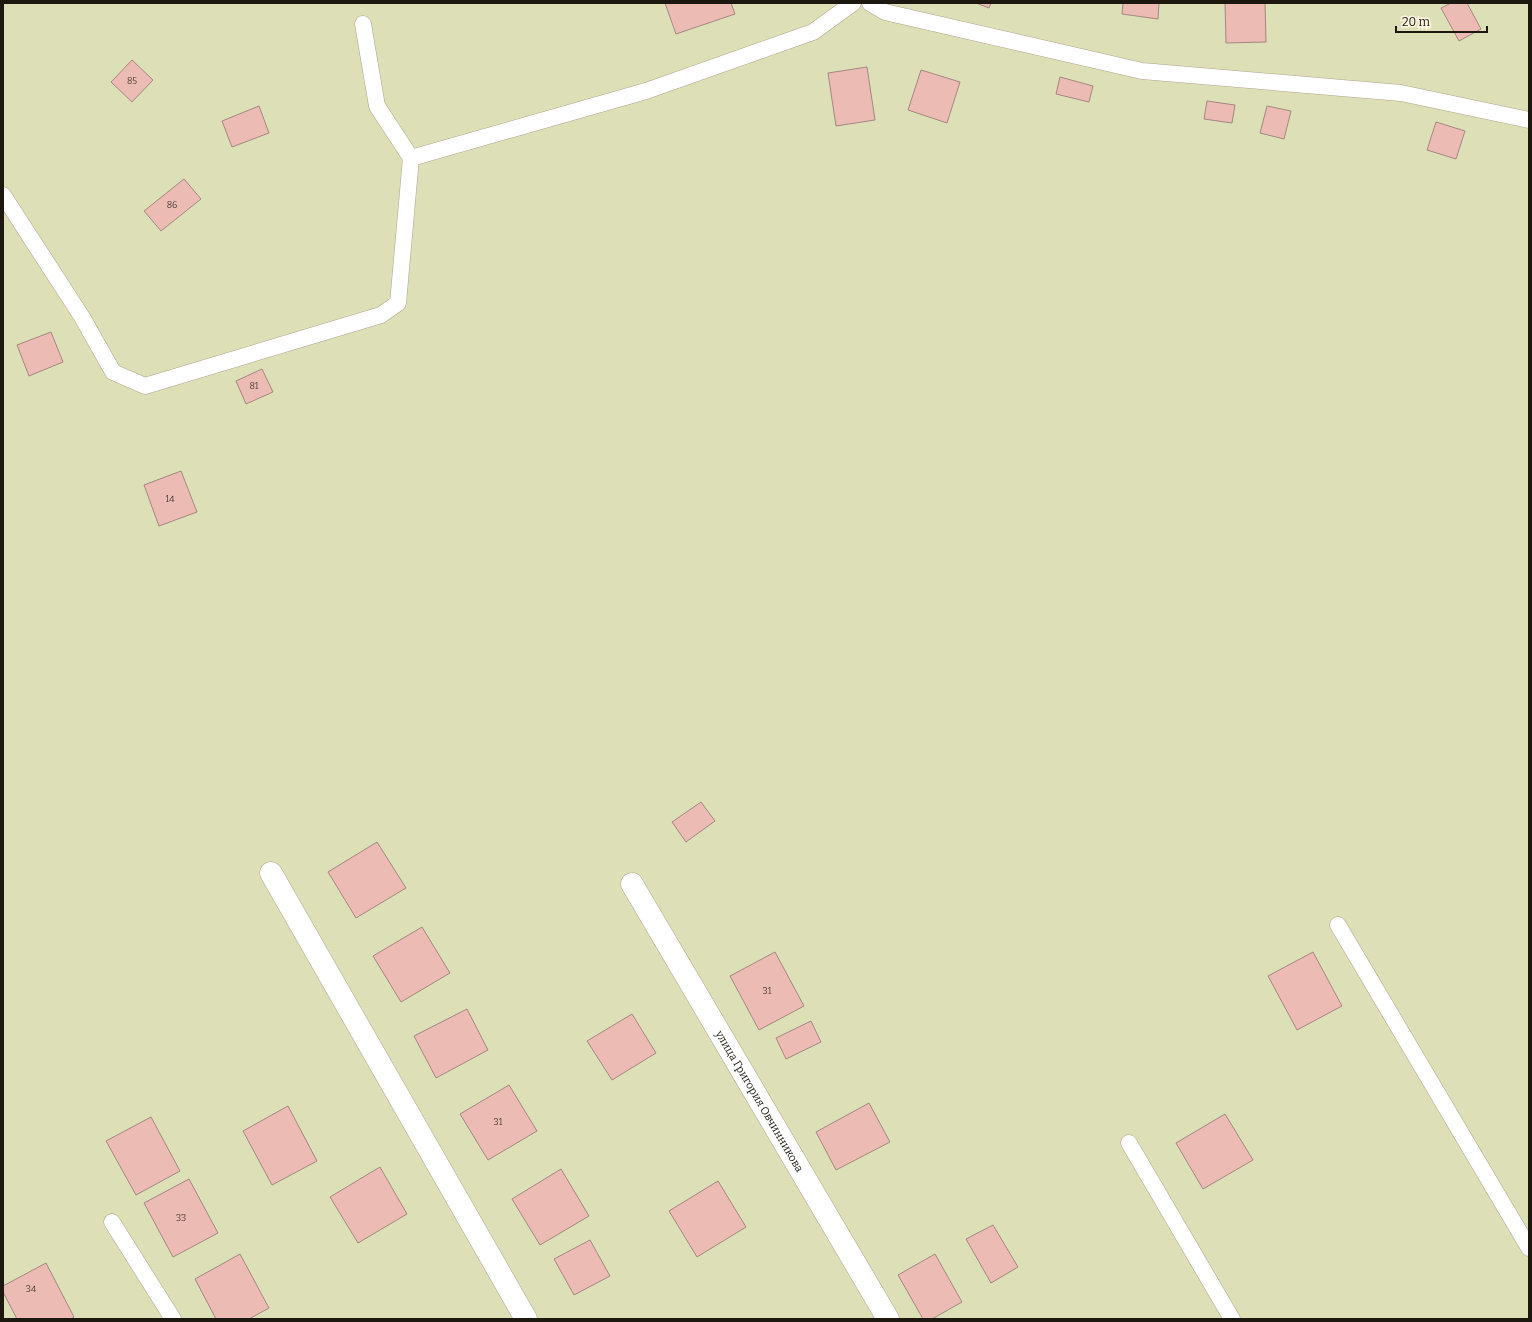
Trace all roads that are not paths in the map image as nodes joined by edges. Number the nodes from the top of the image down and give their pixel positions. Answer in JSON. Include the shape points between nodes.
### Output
{"nodes":[{"id":1,"x":853,"y":3,"type":"edge"},
{"id":2,"x":870,"y":3,"type":"edge"},
{"id":3,"x":363,"y":24,"type":"dead end"},
{"id":4,"x":1529,"y":120,"type":"edge"},
{"id":5,"x":411,"y":158,"type":"junction"},
{"id":6,"x":3,"y":195,"type":"edge"},
{"id":7,"x":271,"y":873,"type":"dead end"},
{"id":8,"x":632,"y":884,"type":"dead end"},
{"id":9,"x":1338,"y":925,"type":"dead end"},
{"id":10,"x":1129,"y":1143,"type":"dead end"},
{"id":11,"x":112,"y":1222,"type":"dead end"},
{"id":12,"x":1529,"y":1248,"type":"edge"},
{"id":13,"x":172,"y":1319,"type":"edge"},
{"id":14,"x":526,"y":1319,"type":"edge"},
{"id":15,"x":888,"y":1319,"type":"edge"},
{"id":16,"x":1232,"y":1319,"type":"edge"}],
"edges":[{"from":1,"to":5,"type":"lane","via":[[813,32],[646,91]]},
{"from":2,"to":4,"type":"lane","via":[[885,12],[1142,71],[1401,93]]},
{"from":3,"to":5,"type":"lane","via":[[377,106]]},
{"from":5,"to":6,"type":"lane","via":[[398,303],[381,315],[145,386],[113,372],[82,317]]},
{"from":7,"to":14,"type":"street"},
{"from":8,"to":15,"type":"street","name":"улица Григория Овчинникова"},
{"from":9,"to":12,"type":"lane"},
{"from":10,"to":16,"type":"lane"},
{"from":11,"to":13,"type":"lane"}]}
